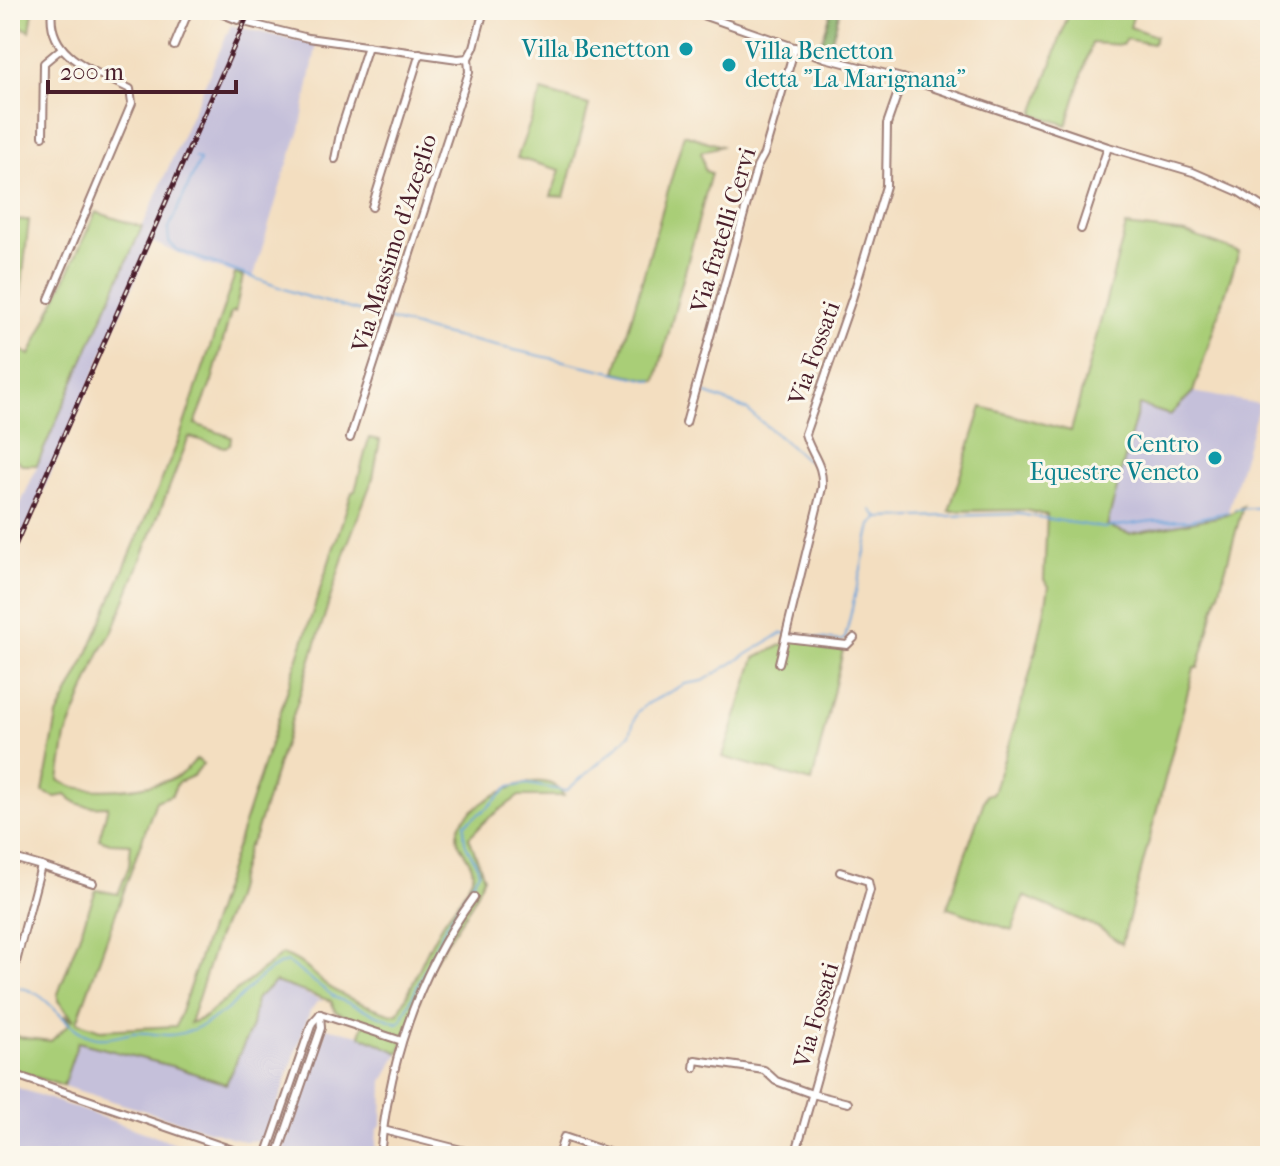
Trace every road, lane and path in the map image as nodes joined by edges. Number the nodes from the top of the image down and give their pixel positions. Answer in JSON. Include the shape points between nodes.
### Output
{"nodes":[{"id":1,"x":52,"y":10,"type":"edge"},
{"id":2,"x":189,"y":10,"type":"edge"},
{"id":3,"x":213,"y":10,"type":"edge"},
{"id":4,"x":484,"y":10,"type":"edge"},
{"id":5,"x":688,"y":10,"type":"edge"},
{"id":6,"x":238,"y":20,"type":"dead end"},
{"id":7,"x":248,"y":23,"type":"dead end"},
{"id":8,"x":174,"y":46,"type":"dead end"},
{"id":9,"x":368,"y":46,"type":"junction"},
{"id":10,"x":795,"y":47,"type":"junction"},
{"id":11,"x":62,"y":48,"type":"junction"},
{"id":12,"x":420,"y":53,"type":"junction"},
{"id":13,"x":468,"y":58,"type":"junction"},
{"id":14,"x":903,"y":78,"type":"junction"},
{"id":15,"x":43,"y":136,"type":"dead end"},
{"id":16,"x":1108,"y":147,"type":"junction"},
{"id":17,"x":335,"y":159,"type":"dead end"},
{"id":18,"x":372,"y":207,"type":"dead end"},
{"id":19,"x":1270,"y":212,"type":"edge"},
{"id":20,"x":1081,"y":229,"type":"dead end"},
{"id":21,"x":49,"y":299,"type":"dead end"},
{"id":22,"x":686,"y":423,"type":"dead end"},
{"id":23,"x":350,"y":438,"type":"dead end"},
{"id":24,"x":787,"y":635,"type":"junction"},
{"id":25,"x":854,"y":638,"type":"dead end"},
{"id":26,"x":779,"y":663,"type":"dead end"},
{"id":27,"x":10,"y":857,"type":"edge"},
{"id":28,"x":41,"y":866,"type":"junction"},
{"id":29,"x":840,"y":872,"type":"dead end"},
{"id":30,"x":93,"y":883,"type":"dead end"},
{"id":31,"x":474,"y":897,"type":"dead end"},
{"id":32,"x":10,"y":985,"type":"edge"},
{"id":33,"x":320,"y":1014,"type":"junction"},
{"id":34,"x":402,"y":1041,"type":"junction"},
{"id":35,"x":694,"y":1068,"type":"dead end"},
{"id":36,"x":10,"y":1073,"type":"edge"},
{"id":37,"x":812,"y":1094,"type":"junction"},
{"id":38,"x":848,"y":1103,"type":"dead end"},
{"id":39,"x":383,"y":1130,"type":"junction"},
{"id":40,"x":250,"y":1156,"type":"edge"},
{"id":41,"x":266,"y":1156,"type":"edge"},
{"id":42,"x":277,"y":1156,"type":"edge"},
{"id":43,"x":380,"y":1156,"type":"edge"},
{"id":44,"x":485,"y":1156,"type":"edge"},
{"id":45,"x":558,"y":1156,"type":"edge"},
{"id":46,"x":620,"y":1156,"type":"edge"},
{"id":47,"x":795,"y":1156,"type":"edge"}],
"edges":[{"from":1,"to":11,"type":"street","via":[[53,35]]},
{"from":2,"to":8,"type":"street"},
{"from":3,"to":6,"type":"street"},
{"from":4,"to":13,"type":"street","name":"Via Massimo d'Azeglio"},
{"from":5,"to":10,"type":"street"},
{"from":7,"to":9,"type":"street","via":[[293,36]]},
{"from":9,"to":12,"type":"street"},
{"from":9,"to":17,"type":"street"},
{"from":10,"to":14,"type":"street"},
{"from":10,"to":22,"type":"street","name":"Via fratelli Cervi"},
{"from":11,"to":15,"type":"street","via":[[44,63]]},
{"from":11,"to":21,"type":"street","via":[[88,69],[130,89],[132,103]]},
{"from":12,"to":13,"type":"street"},
{"from":12,"to":18,"type":"street"},
{"from":13,"to":23,"type":"street","name":"Via Massimo d'Azeglio","via":[[469,72]]},
{"from":14,"to":16,"type":"street"},
{"from":14,"to":24,"type":"street","name":"Via Fossati","via":[[887,124],[886,186],[805,434],[823,472],[822,488]]},
{"from":16,"to":19,"type":"street","via":[[1207,177]]},
{"from":16,"to":20,"type":"street"},
{"from":24,"to":25,"type":"street","via":[[847,645]]},
{"from":24,"to":26,"type":"street","name":"Via Fossati"},
{"from":27,"to":28,"type":"street"},
{"from":28,"to":30,"type":"street"},
{"from":28,"to":32,"type":"street"},
{"from":29,"to":37,"type":"street","name":"Via Fossati","via":[[868,881],[870,890]]},
{"from":31,"to":34,"type":"street","via":[[429,972]]},
{"from":33,"to":34,"type":"street"},
{"from":33,"to":41,"type":"street","via":[[312,1023]]},
{"from":33,"to":42,"type":"street","via":[[321,1028]]},
{"from":34,"to":39,"type":"street"},
{"from":35,"to":37,"type":"street","name":"Via Fossati","via":[[695,1060],[764,1070],[776,1081]]},
{"from":36,"to":40,"type":"street"},
{"from":37,"to":38,"type":"street","name":"Via Fossati"},
{"from":37,"to":47,"type":"street","name":"Via Fossati"},
{"from":39,"to":43,"type":"street"},
{"from":39,"to":44,"type":"street"},
{"from":45,"to":46,"type":"street","via":[[564,1137]]}]}
